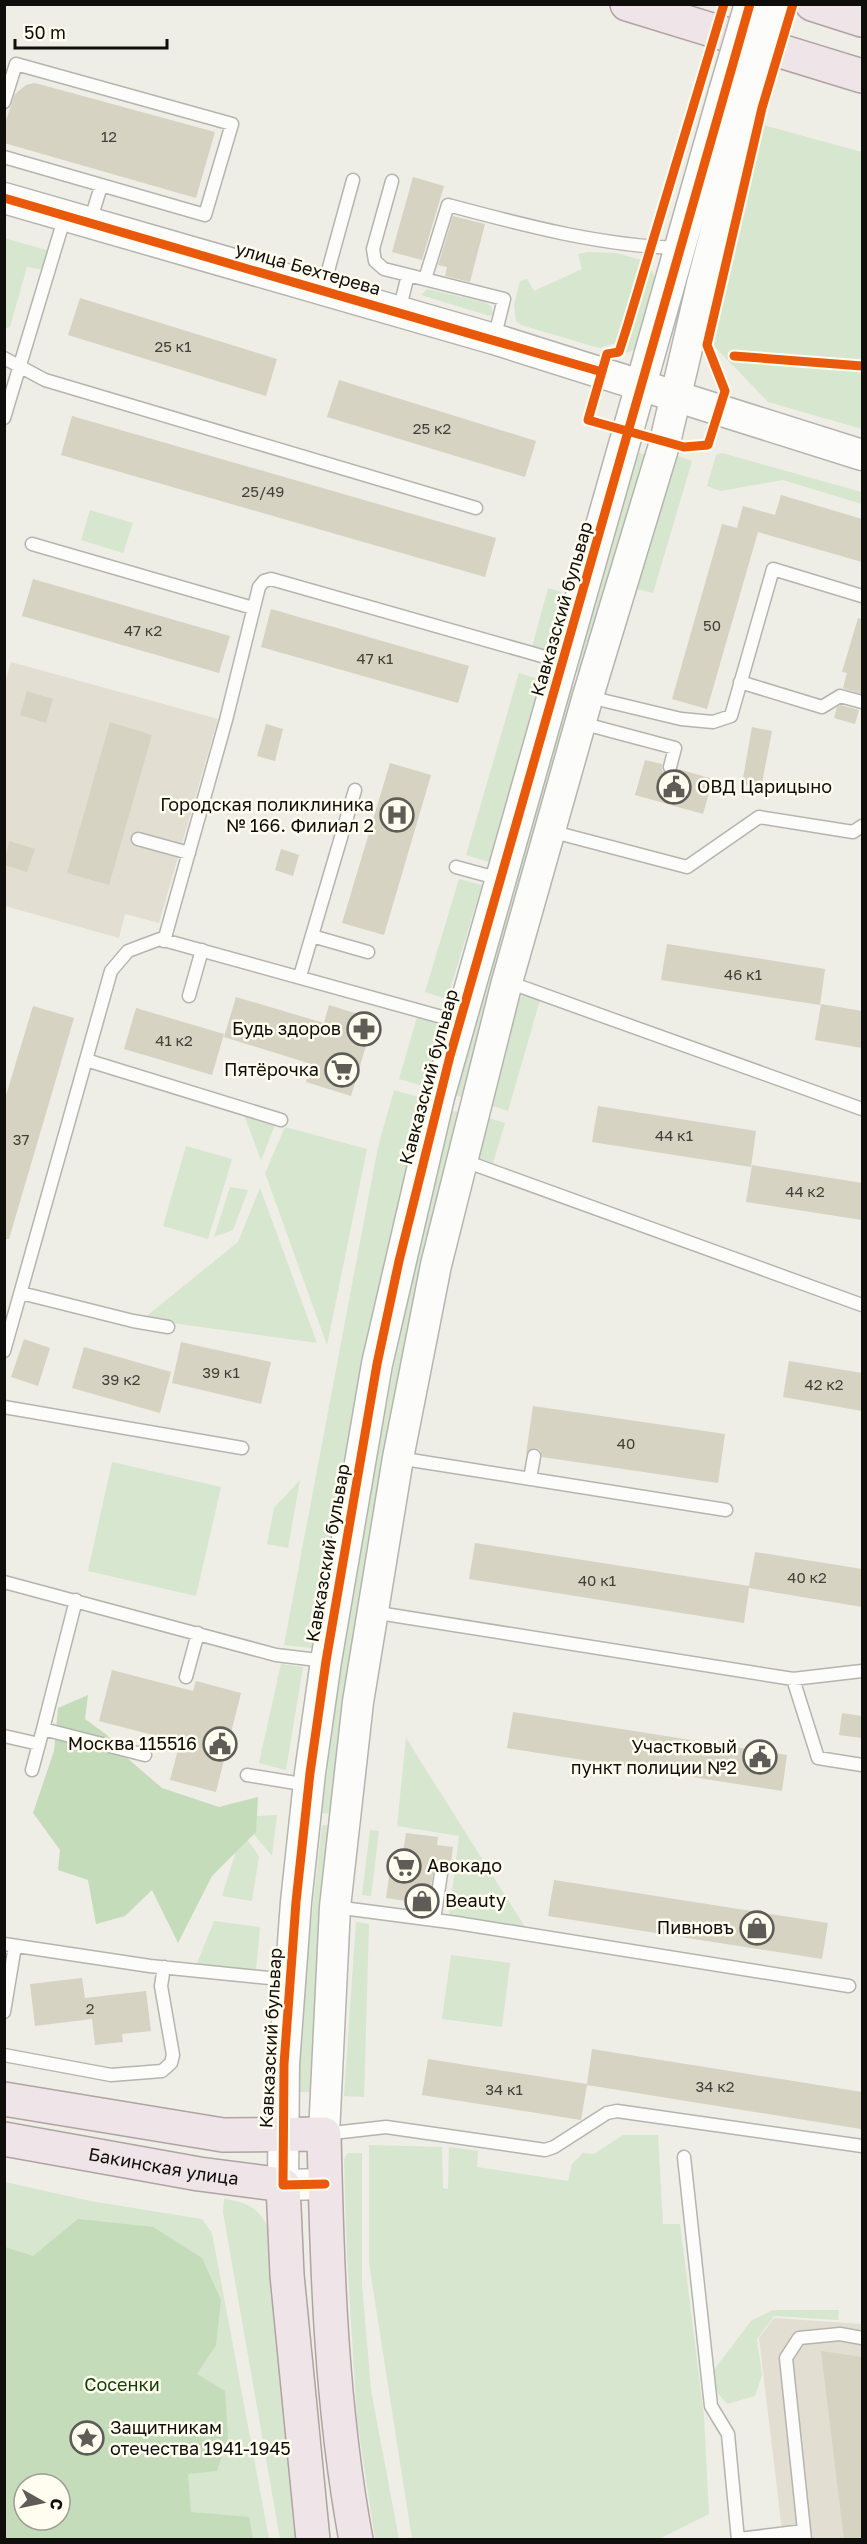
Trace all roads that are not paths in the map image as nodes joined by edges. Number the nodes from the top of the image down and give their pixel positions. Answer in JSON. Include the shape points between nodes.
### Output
{"nodes":[{"id":1,"x":627,"y":4,"type":"edge"},
{"id":2,"x":750,"y":4,"type":"edge"},
{"id":3,"x":779,"y":4,"type":"edge"},
{"id":4,"x":812,"y":4,"type":"edge"},
{"id":5,"x":862,"y":20,"type":"edge"},
{"id":6,"x":862,"y":75,"type":"edge"},
{"id":7,"x":737,"y":96,"type":"junction"},
{"id":8,"x":4,"y":102,"type":"edge"},
{"id":9,"x":4,"y":157,"type":"edge"},
{"id":10,"x":353,"y":180,"type":"dead end"},
{"id":11,"x":392,"y":181,"type":"dead end"},
{"id":12,"x":101,"y":186,"type":"junction"},
{"id":13,"x":4,"y":198,"type":"edge"},
{"id":14,"x":77,"y":220,"type":"junction"},
{"id":15,"x":679,"y":248,"type":"junction"},
{"id":16,"x":408,"y":275,"type":"junction"},
{"id":17,"x":425,"y":279,"type":"junction"},
{"id":18,"x":322,"y":291,"type":"junction"},
{"id":19,"x":398,"y":312,"type":"junction"},
{"id":20,"x":494,"y":339,"type":"junction"},
{"id":21,"x":4,"y":358,"type":"edge"},
{"id":22,"x":19,"y":364,"type":"junction"},
{"id":23,"x":642,"y":385,"type":"junction"},
{"id":24,"x":676,"y":396,"type":"junction"},
{"id":25,"x":4,"y":418,"type":"edge"},
{"id":26,"x":862,"y":455,"type":"edge"},
{"id":27,"x":476,"y":508,"type":"dead end"},
{"id":28,"x":32,"y":544,"type":"dead end"},
{"id":29,"x":862,"y":596,"type":"edge"},
{"id":30,"x":254,"y":608,"type":"junction"},
{"id":31,"x":564,"y":662,"type":"junction"},
{"id":32,"x":740,"y":682,"type":"junction"},
{"id":33,"x":862,"y":702,"type":"edge"},
{"id":34,"x":584,"y":710,"type":"junction"},
{"id":35,"x":670,"y":767,"type":"dead end"},
{"id":36,"x":355,"y":790,"type":"dead end"},
{"id":37,"x":862,"y":826,"type":"edge"},
{"id":38,"x":549,"y":831,"type":"junction"},
{"id":39,"x":138,"y":839,"type":"dead end"},
{"id":40,"x":189,"y":853,"type":"junction"},
{"id":41,"x":456,"y":867,"type":"dead end"},
{"id":42,"x":500,"y":879,"type":"junction"},
{"id":43,"x":312,"y":936,"type":"junction"},
{"id":44,"x":164,"y":940,"type":"junction"},
{"id":45,"x":202,"y":950,"type":"junction"},
{"id":46,"x":368,"y":952,"type":"dead end"},
{"id":47,"x":300,"y":976,"type":"junction"},
{"id":48,"x":507,"y":982,"type":"junction"},
{"id":49,"x":189,"y":996,"type":"dead end"},
{"id":50,"x":460,"y":1022,"type":"junction"},
{"id":51,"x":86,"y":1060,"type":"junction"},
{"id":52,"x":862,"y":1109,"type":"edge"},
{"id":53,"x":281,"y":1120,"type":"dead end"},
{"id":54,"x":461,"y":1160,"type":"junction"},
{"id":55,"x":21,"y":1293,"type":"junction"},
{"id":56,"x":862,"y":1305,"type":"edge"},
{"id":57,"x":168,"y":1327,"type":"dead end"},
{"id":58,"x":4,"y":1351,"type":"edge"},
{"id":59,"x":4,"y":1407,"type":"edge"},
{"id":60,"x":242,"y":1448,"type":"dead end"},
{"id":61,"x":534,"y":1456,"type":"dead end"},
{"id":62,"x":398,"y":1458,"type":"junction"},
{"id":63,"x":530,"y":1479,"type":"junction"},
{"id":64,"x":726,"y":1510,"type":"dead end"},
{"id":65,"x":4,"y":1582,"type":"edge"},
{"id":66,"x":76,"y":1600,"type":"junction"},
{"id":67,"x":370,"y":1612,"type":"junction"},
{"id":68,"x":198,"y":1633,"type":"junction"},
{"id":69,"x":326,"y":1662,"type":"junction"},
{"id":70,"x":862,"y":1671,"type":"edge"},
{"id":71,"x":186,"y":1677,"type":"dead end"},
{"id":72,"x":793,"y":1679,"type":"junction"},
{"id":73,"x":43,"y":1729,"type":"junction"},
{"id":74,"x":4,"y":1736,"type":"edge"},
{"id":75,"x":39,"y":1744,"type":"junction"},
{"id":76,"x":145,"y":1755,"type":"dead end"},
{"id":77,"x":862,"y":1765,"type":"edge"},
{"id":78,"x":32,"y":1770,"type":"dead end"},
{"id":79,"x":247,"y":1775,"type":"dead end"},
{"id":80,"x":309,"y":1785,"type":"junction"},
{"id":81,"x":442,"y":1867,"type":"dead end"},
{"id":82,"x":335,"y":1906,"type":"junction"},
{"id":83,"x":434,"y":1920,"type":"junction"},
{"id":84,"x":10,"y":1945,"type":"edge"},
{"id":85,"x":164,"y":1968,"type":"junction"},
{"id":86,"x":290,"y":1980,"type":"junction"},
{"id":87,"x":849,"y":1986,"type":"dead end"},
{"id":88,"x":4,"y":2012,"type":"edge"},
{"id":89,"x":4,"y":2055,"type":"edge"},
{"id":90,"x":4,"y":2099,"type":"edge"},
{"id":91,"x":282,"y":2134,"type":"junction"},
{"id":92,"x":324,"y":2134,"type":"junction"},
{"id":93,"x":4,"y":2139,"type":"edge"},
{"id":94,"x":862,"y":2146,"type":"edge"},
{"id":95,"x":684,"y":2157,"type":"dead end"},
{"id":96,"x":325,"y":2184,"type":"junction"},
{"id":97,"x":284,"y":2185,"type":"junction"},
{"id":98,"x":862,"y":2338,"type":"edge"},
{"id":99,"x":804,"y":2535,"type":"edge"},
{"id":100,"x":760,"y":2538,"type":"edge"},
{"id":101,"x":739,"y":2539,"type":"edge"},
{"id":102,"x":314,"y":2540,"type":"edge"},
{"id":103,"x":356,"y":2540,"type":"edge"}],
"edges":[{"from":1,"to":6,"type":"main road"},
{"from":2,"to":7,"type":"street","name":"Кавказский бульвар","bridge":true},
{"from":3,"to":7,"type":"street","name":"Кавказский бульвар","bridge":true},
{"from":4,"to":5,"type":"main road"},
{"from":7,"to":15,"type":"street","name":"Кавказский бульвар"},
{"from":7,"to":24,"type":"street","name":"Кавказский бульвар","via":[[702,284]]},
{"from":8,"to":12,"type":"lane","via":[[16,64],[232,124],[205,215]]},
{"from":9,"to":12,"type":"lane"},
{"from":10,"to":18,"type":"lane"},
{"from":11,"to":16,"type":"lane","via":[[373,249],[375,261],[384,269]]},
{"from":12,"to":14,"type":"lane"},
{"from":13,"to":14,"type":"street","name":"улица Бехтерева"},
{"from":14,"to":18,"type":"street","name":"улица Бехтерева"},
{"from":14,"to":22,"type":"lane"},
{"from":15,"to":17,"type":"lane","via":[[629,246],[448,205]]},
{"from":15,"to":23,"type":"street","name":"Кавказский бульвар"},
{"from":16,"to":17,"type":"lane"},
{"from":16,"to":19,"type":"lane"},
{"from":17,"to":20,"type":"lane","via":[[504,299]]},
{"from":18,"to":19,"type":"street","name":"улица Бехтерева"},
{"from":19,"to":20,"type":"street","name":"улица Бехтерева"},
{"from":20,"to":23,"type":"street","name":"улица Бехтерева"},
{"from":21,"to":22,"type":"lane"},
{"from":22,"to":25,"type":"lane"},
{"from":22,"to":27,"type":"lane","via":[[45,380]]},
{"from":23,"to":24,"type":"street","name":"улица Бехтерева"},
{"from":23,"to":31,"type":"street","name":"Кавказский бульвар"},
{"from":24,"to":26,"type":"street","name":"улица Бехтерева"},
{"from":24,"to":34,"type":"street","name":"Кавказский бульвар"},
{"from":28,"to":30,"type":"lane"},
{"from":29,"to":32,"type":"lane","via":[[773,569]]},
{"from":30,"to":31,"type":"lane","via":[[259,587],[271,579]]},
{"from":30,"to":40,"type":"lane"},
{"from":31,"to":42,"type":"street","name":"Кавказский бульвар"},
{"from":32,"to":33,"type":"lane","via":[[822,706],[840,696]]},
{"from":32,"to":34,"type":"lane","via":[[730,716],[713,722]]},
{"from":34,"to":35,"type":"lane","via":[[675,748]]},
{"from":34,"to":38,"type":"street","name":"Кавказский бульвар"},
{"from":36,"to":43,"type":"lane"},
{"from":37,"to":38,"type":"lane","via":[[853,832],[759,817],[687,867]]},
{"from":38,"to":48,"type":"street","name":"Кавказский бульвар"},
{"from":39,"to":40,"type":"lane"},
{"from":40,"to":44,"type":"lane"},
{"from":41,"to":42,"type":"lane"},
{"from":42,"to":50,"type":"street","name":"Кавказский бульвар"},
{"from":43,"to":46,"type":"lane"},
{"from":43,"to":47,"type":"lane"},
{"from":44,"to":45,"type":"lane"},
{"from":44,"to":51,"type":"lane","via":[[147,942],[128,951],[111,971]]},
{"from":45,"to":47,"type":"lane"},
{"from":45,"to":49,"type":"lane"},
{"from":47,"to":50,"type":"lane"},
{"from":48,"to":52,"type":"lane"},
{"from":48,"to":54,"type":"street","name":"Кавказский бульвар"},
{"from":50,"to":69,"type":"street","name":"Кавказский бульвар","via":[[377,1364]]},
{"from":51,"to":53,"type":"lane"},
{"from":51,"to":55,"type":"lane"},
{"from":54,"to":56,"type":"lane"},
{"from":54,"to":62,"type":"street","name":"Кавказский бульвар"},
{"from":55,"to":57,"type":"lane"},
{"from":55,"to":58,"type":"lane"},
{"from":59,"to":60,"type":"lane"},
{"from":61,"to":63,"type":"lane"},
{"from":62,"to":63,"type":"lane"},
{"from":62,"to":67,"type":"street","name":"Кавказский бульвар"},
{"from":63,"to":64,"type":"lane"},
{"from":65,"to":66,"type":"lane"},
{"from":66,"to":68,"type":"lane"},
{"from":66,"to":73,"type":"lane"},
{"from":67,"to":72,"type":"lane"},
{"from":67,"to":82,"type":"street","name":"Кавказский бульвар"},
{"from":68,"to":69,"type":"lane","via":[[276,1654]]},
{"from":68,"to":71,"type":"lane"},
{"from":69,"to":80,"type":"street","name":"Кавказский бульвар"},
{"from":70,"to":72,"type":"lane"},
{"from":72,"to":77,"type":"lane","via":[[818,1758]]},
{"from":73,"to":75,"type":"lane"},
{"from":73,"to":76,"type":"lane"},
{"from":74,"to":75,"type":"lane"},
{"from":75,"to":78,"type":"lane"},
{"from":79,"to":80,"type":"lane"},
{"from":80,"to":86,"type":"street","name":"Кавказский бульвар"},
{"from":81,"to":83,"type":"lane"},
{"from":82,"to":83,"type":"lane"},
{"from":82,"to":92,"type":"street","name":"Кавказский бульвар"},
{"from":83,"to":87,"type":"lane"},
{"from":84,"to":85,"type":"lane"},
{"from":84,"to":88,"type":"lane"},
{"from":85,"to":86,"type":"lane"},
{"from":85,"to":89,"type":"lane","via":[[161,1986],[173,2055],[162,2072],[111,2074]]},
{"from":86,"to":91,"type":"street","name":"Кавказский бульвар"},
{"from":90,"to":91,"type":"main road","via":[[222,2135]]},
{"from":91,"to":92,"type":"main road"},
{"from":91,"to":97,"type":"street","name":"Кавказский бульвар"},
{"from":92,"to":94,"type":"lane","via":[[386,2127],[545,2150],[607,2113],[617,2111]]},
{"from":92,"to":96,"type":"main road","name":"Кавказский бульвар"},
{"from":93,"to":97,"type":"main road","name":"Бакинская улица"},
{"from":95,"to":101,"type":"lane","via":[[711,2406],[728,2434]]},
{"from":96,"to":97,"type":"street","name":"Бакинская улица"},
{"from":96,"to":103,"type":"main road","name":"Кавказский бульвар","via":[[333,2381]]},
{"from":97,"to":102,"type":"main road","name":"Кавказский бульвар","via":[[287,2275]]},
{"from":98,"to":99,"type":"lane","via":[[840,2334],[799,2338],[786,2358]]},
{"from":99,"to":100,"type":"lane"},
{"from":100,"to":101,"type":"lane"}]}
